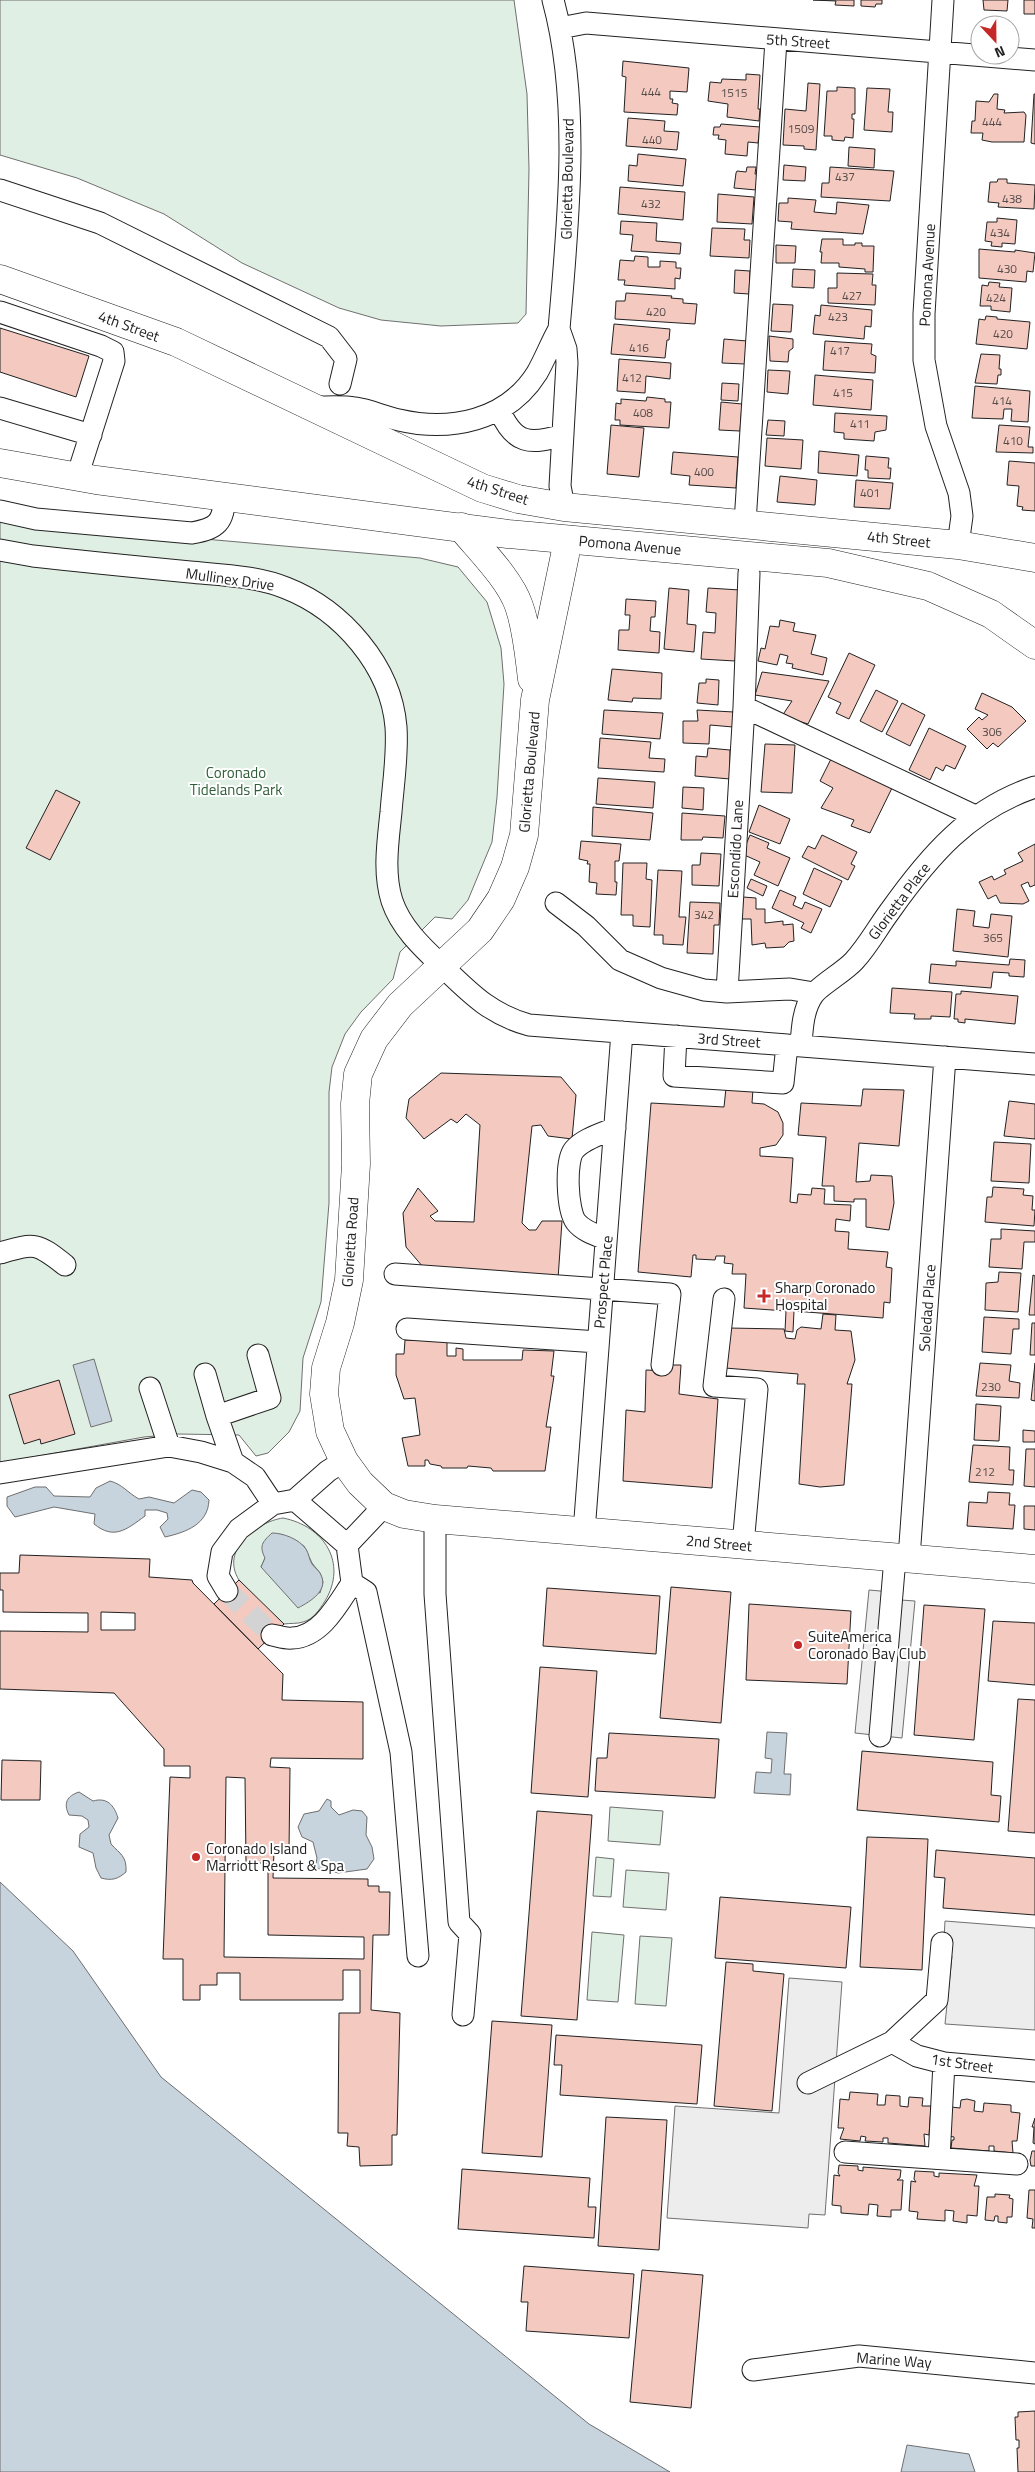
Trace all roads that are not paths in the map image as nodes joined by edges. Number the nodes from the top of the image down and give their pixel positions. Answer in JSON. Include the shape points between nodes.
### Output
{"nodes":[{"id":1,"x":553,"y":0,"type":"edge"},
{"id":2,"x":943,"y":0,"type":"edge"},
{"id":3,"x":560,"y":28,"type":"junction"},
{"id":4,"x":776,"y":40,"type":"junction"},
{"id":5,"x":940,"y":52,"type":"junction"},
{"id":6,"x":1035,"y":60,"type":"edge"},
{"id":7,"x":0,"y":190,"type":"edge"},
{"id":8,"x":0,"y":279,"type":"edge"},
{"id":9,"x":0,"y":312,"type":"edge"},
{"id":10,"x":559,"y":329,"type":"junction"},
{"id":11,"x":340,"y":384,"type":"dead end"},
{"id":12,"x":311,"y":406,"type":"junction"},
{"id":13,"x":0,"y":408,"type":"edge"},
{"id":14,"x":500,"y":411,"type":"junction"},
{"id":15,"x":91,"y":434,"type":"junction"},
{"id":16,"x":563,"y":434,"type":"junction"},
{"id":17,"x":0,"y":462,"type":"edge"},
{"id":18,"x":77,"y":477,"type":"junction"},
{"id":19,"x":225,"y":496,"type":"junction"},
{"id":20,"x":564,"y":507,"type":"junction"},
{"id":21,"x":0,"y":510,"type":"edge"},
{"id":22,"x":745,"y":524,"type":"junction"},
{"id":23,"x":461,"y":527,"type":"junction"},
{"id":24,"x":566,"y":540,"type":"junction"},
{"id":25,"x":958,"y":545,"type":"junction"},
{"id":26,"x":0,"y":550,"type":"edge"},
{"id":27,"x":1035,"y":558,"type":"edge"},
{"id":28,"x":748,"y":573,"type":"dead end"},
{"id":29,"x":1035,"y":645,"type":"edge"},
{"id":30,"x":535,"y":700,"type":"junction"},
{"id":31,"x":744,"y":707,"type":"junction"},
{"id":32,"x":1035,"y":787,"type":"edge"},
{"id":33,"x":975,"y":816,"type":"junction"},
{"id":34,"x":556,"y":903,"type":"dead end"},
{"id":35,"x":443,"y":967,"type":"junction"},
{"id":36,"x":727,"y":992,"type":"junction"},
{"id":37,"x":814,"y":993,"type":"junction"},
{"id":38,"x":622,"y":1032,"type":"junction"},
{"id":39,"x":676,"y":1036,"type":"junction"},
{"id":40,"x":794,"y":1045,"type":"junction"},
{"id":41,"x":945,"y":1057,"type":"junction"},
{"id":42,"x":1035,"y":1064,"type":"edge"},
{"id":43,"x":614,"y":1128,"type":"junction"},
{"id":44,"x":606,"y":1239,"type":"junction"},
{"id":45,"x":0,"y":1253,"type":"edge"},
{"id":46,"x":65,"y":1265,"type":"dead end"},
{"id":47,"x":395,"y":1274,"type":"dead end"},
{"id":48,"x":602,"y":1288,"type":"junction"},
{"id":49,"x":724,"y":1299,"type":"dead end"},
{"id":50,"x":407,"y":1329,"type":"dead end"},
{"id":51,"x":598,"y":1342,"type":"junction"},
{"id":52,"x":258,"y":1355,"type":"dead end"},
{"id":53,"x":662,"y":1365,"type":"dead end"},
{"id":54,"x":205,"y":1374,"type":"dead end"},
{"id":55,"x":150,"y":1388,"type":"dead end"},
{"id":56,"x":218,"y":1416,"type":"junction"},
{"id":57,"x":169,"y":1446,"type":"junction"},
{"id":58,"x":344,"y":1461,"type":"junction"},
{"id":59,"x":233,"y":1462,"type":"junction"},
{"id":60,"x":0,"y":1472,"type":"edge"},
{"id":61,"x":295,"y":1500,"type":"junction"},
{"id":62,"x":273,"y":1504,"type":"junction"},
{"id":63,"x":394,"y":1510,"type":"junction"},
{"id":64,"x":435,"y":1519,"type":"junction"},
{"id":65,"x":584,"y":1532,"type":"junction"},
{"id":66,"x":346,"y":1545,"type":"junction"},
{"id":67,"x":743,"y":1545,"type":"junction"},
{"id":68,"x":902,"y":1558,"type":"junction"},
{"id":69,"x":1035,"y":1569,"type":"edge"},
{"id":70,"x":352,"y":1583,"type":"junction"},
{"id":71,"x":227,"y":1591,"type":"tunnel mouth"},
{"id":72,"x":272,"y":1635,"type":"tunnel mouth"},
{"id":73,"x":880,"y":1736,"type":"dead end"},
{"id":74,"x":942,"y":1943,"type":"dead end"},
{"id":75,"x":418,"y":1956,"type":"dead end"},
{"id":76,"x":464,"y":2015,"type":"dead end"},
{"id":77,"x":892,"y":2042,"type":"junction"},
{"id":78,"x":944,"y":2063,"type":"junction"},
{"id":79,"x":1035,"y":2071,"type":"edge"},
{"id":80,"x":808,"y":2083,"type":"dead end"},
{"id":81,"x":845,"y":2152,"type":"dead end"},
{"id":82,"x":939,"y":2158,"type":"junction"},
{"id":83,"x":1017,"y":2164,"type":"dead end"},
{"id":84,"x":753,"y":2370,"type":"dead end"},
{"id":85,"x":1035,"y":2373,"type":"edge"}],
"edges":[{"from":1,"to":3,"type":"street","name":"Glorietta Boulevard"},
{"from":2,"to":5,"type":"street","name":"Pomona Avenue"},
{"from":3,"to":4,"type":"street","name":"5th Street","via":[[586,24]]},
{"from":3,"to":10,"type":"street","name":"Glorietta Boulevard","via":[[570,157]]},
{"from":4,"to":5,"type":"street","name":"5th Street"},
{"from":4,"to":22,"type":"street"},
{"from":5,"to":6,"type":"street","name":"5th Street"},
{"from":5,"to":25,"type":"street","name":"Pomona Avenue","via":[[924,360],[936,426],[959,493],[962,516]]},
{"from":7,"to":11,"type":"street","via":[[100,223],[329,337],[346,358]]},
{"from":8,"to":12,"type":"main road","name":"4th Street","via":[[176,342]]},
{"from":9,"to":15,"type":"street","via":[[113,352],[114,361]]},
{"from":10,"to":14,"type":"street","name":"Glorietta Boulevard","via":[[537,372]]},
{"from":10,"to":16,"type":"street","name":"Glorietta Boulevard","via":[[567,363]]},
{"from":12,"to":14,"type":"street","name":"Glorietta Boulevard","via":[[355,408],[439,426],[475,420]]},
{"from":12,"to":20,"type":"main road","name":"4th Street","via":[[482,488],[518,499]]},
{"from":13,"to":15,"type":"street"},
{"from":14,"to":16,"type":"street","via":[[516,436],[531,441]]},
{"from":15,"to":18,"type":"street"},
{"from":16,"to":20,"type":"street","name":"Glorietta Boulevard","via":[[560,486]]},
{"from":17,"to":18,"type":"main road"},
{"from":18,"to":19,"type":"main road"},
{"from":19,"to":21,"type":"street","via":[[220,523],[192,534],[36,519]]},
{"from":19,"to":23,"type":"main road"},
{"from":20,"to":22,"type":"main road","name":"4th Street"},
{"from":22,"to":25,"type":"main road","name":"4th Street"},
{"from":23,"to":24,"type":"main road"},
{"from":23,"to":30,"type":"main road","name":"Glorietta Boulevard","via":[[494,566],[518,604],[525,627]]},
{"from":24,"to":29,"type":"main road","name":"Pomona Avenue","via":[[810,561],[892,576],[928,586],[983,610]]},
{"from":24,"to":30,"type":"main road","name":"Glorietta Boulevard"},
{"from":25,"to":27,"type":"main road","name":"4th Street"},
{"from":26,"to":35,"type":"street","name":"Mullinex Drive","via":[[237,577],[284,587],[309,598],[351,633],[383,680],[396,728],[387,878],[392,900],[400,920],[424,950]]},
{"from":28,"to":31,"type":"street","name":"Escondido Lane"},
{"from":30,"to":35,"type":"main road","name":"Glorietta Boulevard","via":[[524,835],[515,867],[501,900],[480,930]]},
{"from":31,"to":33,"type":"street"},
{"from":31,"to":36,"type":"street","name":"Escondido Lane"},
{"from":32,"to":33,"type":"street","name":"Glorietta Place"},
{"from":33,"to":37,"type":"street","name":"Glorietta Place","via":[[935,853],[855,960]]},
{"from":34,"to":36,"type":"street","via":[[586,926],[620,960],[661,978],[704,990]]},
{"from":35,"to":38,"type":"street","name":"3rd Street","via":[[487,1008],[507,1019],[529,1025]]},
{"from":35,"to":58,"type":"main road","name":"Glorietta Road","via":[[400,1005],[374,1039],[358,1074],[348,1280],[340,1323],[326,1368],[324,1394],[330,1431]]},
{"from":36,"to":37,"type":"street","via":[[790,989]]},
{"from":37,"to":40,"type":"street"},
{"from":38,"to":39,"type":"street","name":"3rd Street"},
{"from":38,"to":43,"type":"street","name":"Prospect Place"},
{"from":39,"to":40,"type":"street","name":"3rd Street"},
{"from":39,"to":40,"type":"street","via":[[674,1076],[783,1083]]},
{"from":40,"to":41,"type":"street","name":"3rd Street"},
{"from":41,"to":42,"type":"street","name":"3rd Street"},
{"from":41,"to":68,"type":"street","name":"Soledad Place"},
{"from":43,"to":44,"type":"street","name":"Prospect Place"},
{"from":43,"to":44,"type":"street","via":[[586,1140],[570,1156],[568,1207],[576,1222],[588,1232]]},
{"from":44,"to":48,"type":"street","name":"Prospect Place"},
{"from":45,"to":46,"type":"street","via":[[26,1246],[44,1248]]},
{"from":47,"to":48,"type":"street"},
{"from":48,"to":51,"type":"street","name":"Prospect Place"},
{"from":48,"to":53,"type":"street","via":[[670,1294]]},
{"from":49,"to":67,"type":"street","via":[[714,1386],[757,1389]]},
{"from":50,"to":51,"type":"street"},
{"from":51,"to":65,"type":"street","name":"Prospect Place"},
{"from":52,"to":56,"type":"street","via":[[270,1398]]},
{"from":54,"to":56,"type":"street"},
{"from":55,"to":57,"type":"street"},
{"from":56,"to":59,"type":"street"},
{"from":57,"to":59,"type":"street"},
{"from":57,"to":60,"type":"street"},
{"from":58,"to":61,"type":"street"},
{"from":58,"to":63,"type":"main road","name":"Glorietta Road","via":[[360,1483]]},
{"from":59,"to":62,"type":"street","via":[[255,1477]]},
{"from":61,"to":62,"type":"street"},
{"from":61,"to":66,"type":"street"},
{"from":62,"to":71,"type":"street","via":[[239,1529],[222,1552],[218,1576]]},
{"from":63,"to":64,"type":"main road","name":"2nd Street"},
{"from":63,"to":66,"type":"street"},
{"from":64,"to":65,"type":"main road","name":"2nd Street"},
{"from":64,"to":76,"type":"street","via":[[435,1594],[449,1806],[459,1922],[470,1934]]},
{"from":65,"to":67,"type":"main road","name":"2nd Street"},
{"from":66,"to":70,"type":"street"},
{"from":67,"to":68,"type":"main road","name":"2nd Street"},
{"from":68,"to":69,"type":"main road","name":"2nd Street"},
{"from":68,"to":73,"type":"street","name":"Soledad Place"},
{"from":70,"to":72,"type":"street","via":[[326,1621],[310,1633],[292,1638]]},
{"from":70,"to":75,"type":"street","via":[[366,1592],[401,1752]]},
{"from":74,"to":77,"type":"street","via":[[937,2000]]},
{"from":77,"to":78,"type":"street","name":"1st Street","via":[[917,2056]]},
{"from":77,"to":80,"type":"street"},
{"from":78,"to":79,"type":"street","name":"1st Street"},
{"from":78,"to":82,"type":"street"},
{"from":81,"to":82,"type":"street"},
{"from":82,"to":83,"type":"street"},
{"from":84,"to":85,"type":"street","name":"Marine Way","via":[[859,2356]]}]}
